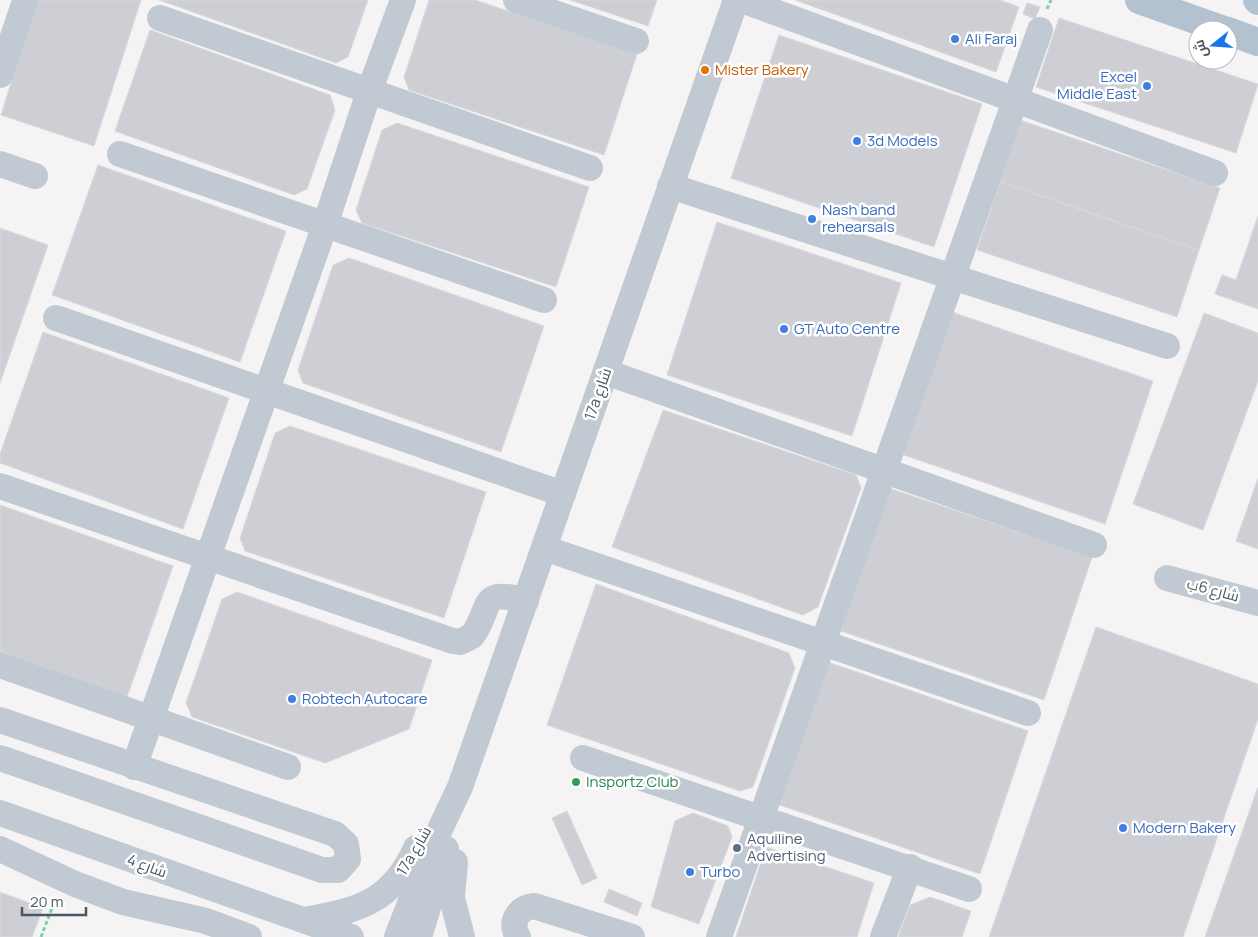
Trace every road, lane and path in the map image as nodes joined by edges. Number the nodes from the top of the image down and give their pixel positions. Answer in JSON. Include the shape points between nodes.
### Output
{"nodes":[{"id":1,"x":403,"y":0,"type":"edge"},
{"id":2,"x":516,"y":0,"type":"edge"},
{"id":3,"x":736,"y":0,"type":"edge"},
{"id":4,"x":742,"y":0,"type":"edge"},
{"id":5,"x":1139,"y":0,"type":"edge"},
{"id":6,"x":25,"y":1,"type":"edge"},
{"id":7,"x":160,"y":18,"type":"dead end"},
{"id":8,"x":1196,"y":20,"type":"edge"},
{"id":9,"x":1040,"y":30,"type":"dead end"},
{"id":10,"x":1238,"y":35,"type":"edge"},
{"id":11,"x":636,"y":41,"type":"dead end"},
{"id":12,"x":1258,"y":42,"type":"edge"},
{"id":13,"x":0,"y":75,"type":"edge"},
{"id":14,"x":369,"y":92,"type":"junction"},
{"id":15,"x":1015,"y":100,"type":"junction"},
{"id":16,"x":120,"y":154,"type":"dead end"},
{"id":17,"x":0,"y":164,"type":"edge"},
{"id":18,"x":590,"y":168,"type":"dead end"},
{"id":19,"x":1215,"y":173,"type":"dead end"},
{"id":20,"x":35,"y":176,"type":"dead end"},
{"id":21,"x":670,"y":186,"type":"junction"},
{"id":22,"x":325,"y":225,"type":"junction"},
{"id":23,"x":952,"y":277,"type":"junction"},
{"id":24,"x":544,"y":300,"type":"dead end"},
{"id":25,"x":56,"y":318,"type":"dead end"},
{"id":26,"x":1167,"y":346,"type":"dead end"},
{"id":27,"x":606,"y":372,"type":"junction"},
{"id":28,"x":266,"y":391,"type":"junction"},
{"id":29,"x":884,"y":470,"type":"junction"},
{"id":30,"x":0,"y":486,"type":"edge"},
{"id":31,"x":564,"y":494,"type":"junction"},
{"id":32,"x":1094,"y":545,"type":"dead end"},
{"id":33,"x":544,"y":548,"type":"junction"},
{"id":34,"x":208,"y":557,"type":"junction"},
{"id":35,"x":1167,"y":578,"type":"dead end"},
{"id":36,"x":526,"y":601,"type":"junction"},
{"id":37,"x":1258,"y":603,"type":"edge"},
{"id":38,"x":823,"y":644,"type":"junction"},
{"id":39,"x":0,"y":665,"type":"edge"},
{"id":40,"x":1028,"y":714,"type":"dead end"},
{"id":41,"x":151,"y":718,"type":"junction"},
{"id":42,"x":0,"y":720,"type":"edge"},
{"id":43,"x":0,"y":758,"type":"edge"},
{"id":44,"x":583,"y":758,"type":"dead end"},
{"id":45,"x":288,"y":767,"type":"dead end"},
{"id":46,"x":134,"y":768,"type":"junction"},
{"id":47,"x":460,"y":787,"type":"junction"},
{"id":48,"x":0,"y":813,"type":"edge"},
{"id":49,"x":762,"y":817,"type":"junction"},
{"id":50,"x":0,"y":849,"type":"edge"},
{"id":51,"x":910,"y":867,"type":"junction"},
{"id":52,"x":63,"y":878,"type":"junction"},
{"id":53,"x":969,"y":889,"type":"dead end"},
{"id":54,"x":261,"y":907,"type":"junction"},
{"id":55,"x":303,"y":920,"type":"junction"},
{"id":56,"x":238,"y":933,"type":"edge"},
{"id":57,"x":42,"y":937,"type":"edge"},
{"id":58,"x":351,"y":937,"type":"edge"},
{"id":59,"x":397,"y":937,"type":"edge"},
{"id":60,"x":419,"y":937,"type":"edge"},
{"id":61,"x":462,"y":937,"type":"edge"},
{"id":62,"x":518,"y":937,"type":"edge"},
{"id":63,"x":632,"y":937,"type":"edge"},
{"id":64,"x":719,"y":937,"type":"edge"},
{"id":65,"x":883,"y":937,"type":"edge"}],
"edges":[{"from":1,"to":14,"type":"street"},
{"from":2,"to":11,"type":"street"},
{"from":3,"to":21,"type":"street","name":"17a شارع"},
{"from":4,"to":15,"type":"street"},
{"from":5,"to":8,"type":"main road"},
{"from":6,"to":13,"type":"street"},
{"from":7,"to":14,"type":"street"},
{"from":9,"to":15,"type":"street"},
{"from":10,"to":12,"type":"main road"},
{"from":14,"to":18,"type":"street"},
{"from":14,"to":22,"type":"street"},
{"from":15,"to":19,"type":"street"},
{"from":15,"to":23,"type":"street"},
{"from":16,"to":22,"type":"street"},
{"from":17,"to":20,"type":"street"},
{"from":21,"to":23,"type":"street"},
{"from":21,"to":27,"type":"street","name":"17a شارع"},
{"from":22,"to":24,"type":"street"},
{"from":22,"to":28,"type":"street"},
{"from":23,"to":26,"type":"street"},
{"from":23,"to":29,"type":"street"},
{"from":25,"to":28,"type":"street"},
{"from":27,"to":29,"type":"street"},
{"from":27,"to":31,"type":"street","name":"17a شارع"},
{"from":28,"to":31,"type":"street"},
{"from":28,"to":34,"type":"street"},
{"from":29,"to":32,"type":"street"},
{"from":29,"to":38,"type":"street"},
{"from":30,"to":34,"type":"street"},
{"from":31,"to":33,"type":"street","name":"17a شارع"},
{"from":33,"to":36,"type":"street","name":"17a شارع"},
{"from":33,"to":38,"type":"street"},
{"from":34,"to":36,"type":"street","via":[[453,641],[472,636],[493,598],[505,595]]},
{"from":34,"to":41,"type":"street"},
{"from":35,"to":37,"type":"street","name":"شارع 6ب"},
{"from":36,"to":47,"type":"street","name":"17a شارع"},
{"from":38,"to":40,"type":"street"},
{"from":38,"to":49,"type":"street"},
{"from":39,"to":41,"type":"street"},
{"from":41,"to":45,"type":"street"},
{"from":41,"to":46,"type":"street"},
{"from":42,"to":46,"type":"street"},
{"from":43,"to":46,"type":"street","via":[[322,870],[338,870],[348,859],[346,844],[334,834]]},
{"from":44,"to":49,"type":"street"},
{"from":47,"to":55,"type":"street","name":"17a شارع","via":[[430,823],[409,864],[391,888],[356,909]]},
{"from":47,"to":59,"type":"street","name":"17a شارع","via":[[433,844]]},
{"from":47,"to":60,"type":"street","name":"17a شارع","via":[[435,891]]},
{"from":47,"to":61,"type":"street","name":"17a شارع","via":[[452,898]]},
{"from":48,"to":54,"type":"street","name":"شارع 4"},
{"from":49,"to":51,"type":"street"},
{"from":49,"to":64,"type":"street"},
{"from":50,"to":52,"type":"street"},
{"from":51,"to":53,"type":"street"},
{"from":51,"to":65,"type":"street"},
{"from":52,"to":56,"type":"street","via":[[122,902],[206,921]]},
{"from":52,"to":57,"type":"path"},
{"from":54,"to":55,"type":"street","name":"شارع 4"},
{"from":54,"to":56,"type":"street"},
{"from":55,"to":58,"type":"street","name":"شارع 4"},
{"from":62,"to":63,"type":"street","via":[[514,929],[515,917],[523,909],[534,906]]}]}
